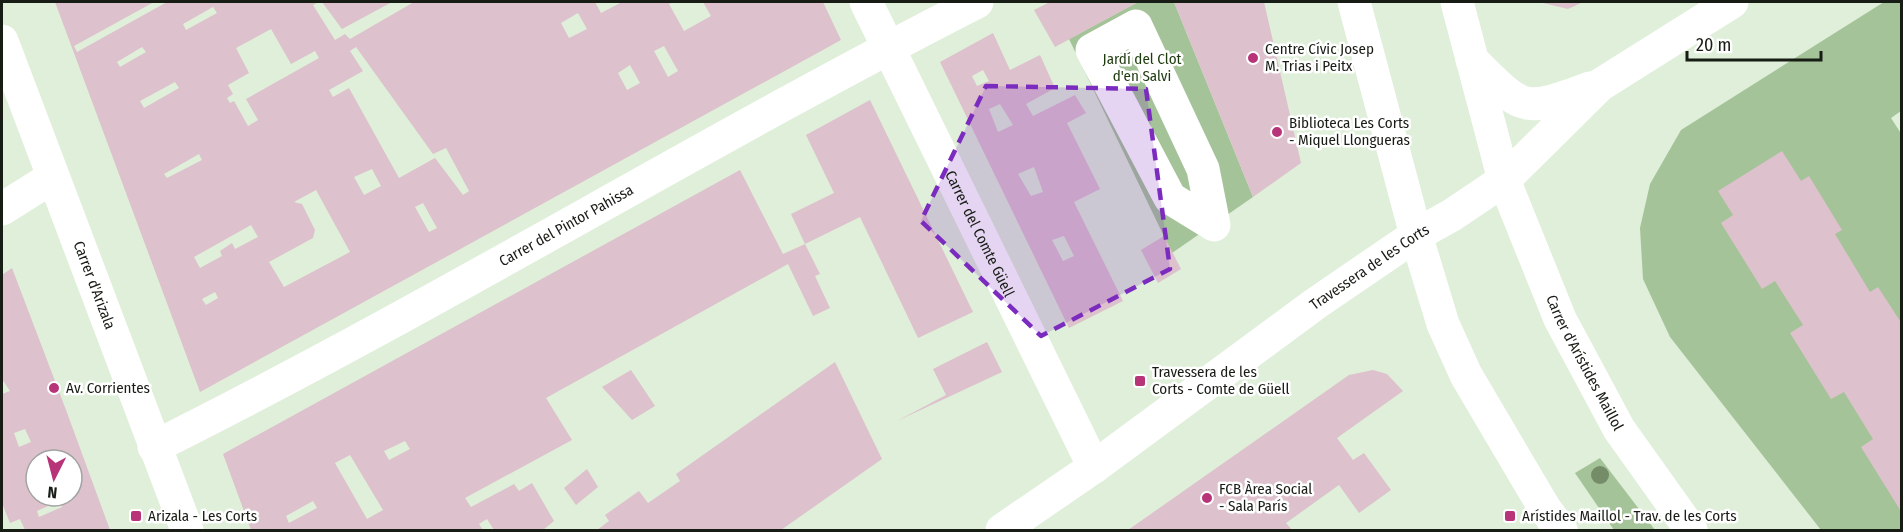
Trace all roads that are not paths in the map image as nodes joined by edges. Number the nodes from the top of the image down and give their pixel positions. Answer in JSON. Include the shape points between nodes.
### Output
{"nodes":[{"id":1,"x":866,"y":2,"type":"edge"},
{"id":2,"x":977,"y":2,"type":"edge"},
{"id":3,"x":1354,"y":2,"type":"edge"},
{"id":4,"x":1457,"y":2,"type":"edge"},
{"id":5,"x":1732,"y":2,"type":"edge"},
{"id":6,"x":2,"y":41,"type":"edge"},
{"id":7,"x":889,"y":46,"type":"junction"},
{"id":8,"x":1092,"y":50,"type":"joint"},
{"id":9,"x":1471,"y":58,"type":"junction"},
{"id":10,"x":1600,"y":85,"type":"junction"},
{"id":11,"x":53,"y":177,"type":"junction"},
{"id":12,"x":1504,"y":180,"type":"junction"},
{"id":13,"x":2,"y":208,"type":"edge"},
{"id":14,"x":1416,"y":235,"type":"junction"},
{"id":15,"x":154,"y":447,"type":"junction"},
{"id":16,"x":1094,"y":467,"type":"junction"},
{"id":17,"x":187,"y":531,"type":"edge"},
{"id":18,"x":1002,"y":531,"type":"edge"},
{"id":19,"x":1561,"y":531,"type":"edge"},
{"id":20,"x":1691,"y":531,"type":"edge"}],
"edges":[{"from":1,"to":7,"type":"street","name":"Carrer del Comte Güell"},
{"from":2,"to":7,"type":"street","name":"Carrer del Pintor Pahissa"},
{"from":3,"to":14,"type":"street"},
{"from":4,"to":9,"type":"street","name":"Carrer d'Arístides Maillol"},
{"from":5,"to":10,"type":"street","name":"Travessera de les Corts"},
{"from":6,"to":11,"type":"street","name":"Carrer d'Arizala"},
{"from":7,"to":15,"type":"street","name":"Carrer del Pintor Pahissa","via":[[536,244]]},
{"from":7,"to":16,"type":"street","name":"Carrer del Comte Güell"},
{"from":8,"to":8,"type":"street","via":[[1170,198],[1214,225],[1203,169],[1136,26]]},
{"from":9,"to":10,"type":"street","via":[[1511,98],[1524,104],[1550,103]]},
{"from":9,"to":12,"type":"street","name":"Carrer d'Arístides Maillol"},
{"from":10,"to":12,"type":"street","name":"Travessera de les Corts"},
{"from":11,"to":13,"type":"street"},
{"from":11,"to":15,"type":"street","name":"Carrer d'Arizala"},
{"from":12,"to":14,"type":"street","name":"Travessera de les Corts"},
{"from":12,"to":20,"type":"street","name":"Carrer d'Arístides Maillol","via":[[1575,348],[1619,429]]},
{"from":14,"to":16,"type":"street","name":"Travessera de les Corts","via":[[1315,304]]},
{"from":14,"to":19,"type":"street","via":[[1443,324],[1466,375]]},
{"from":15,"to":17,"type":"street","name":"Carrer d'Arizala"},
{"from":16,"to":18,"type":"street","name":"Travessera de les Corts"}]}
